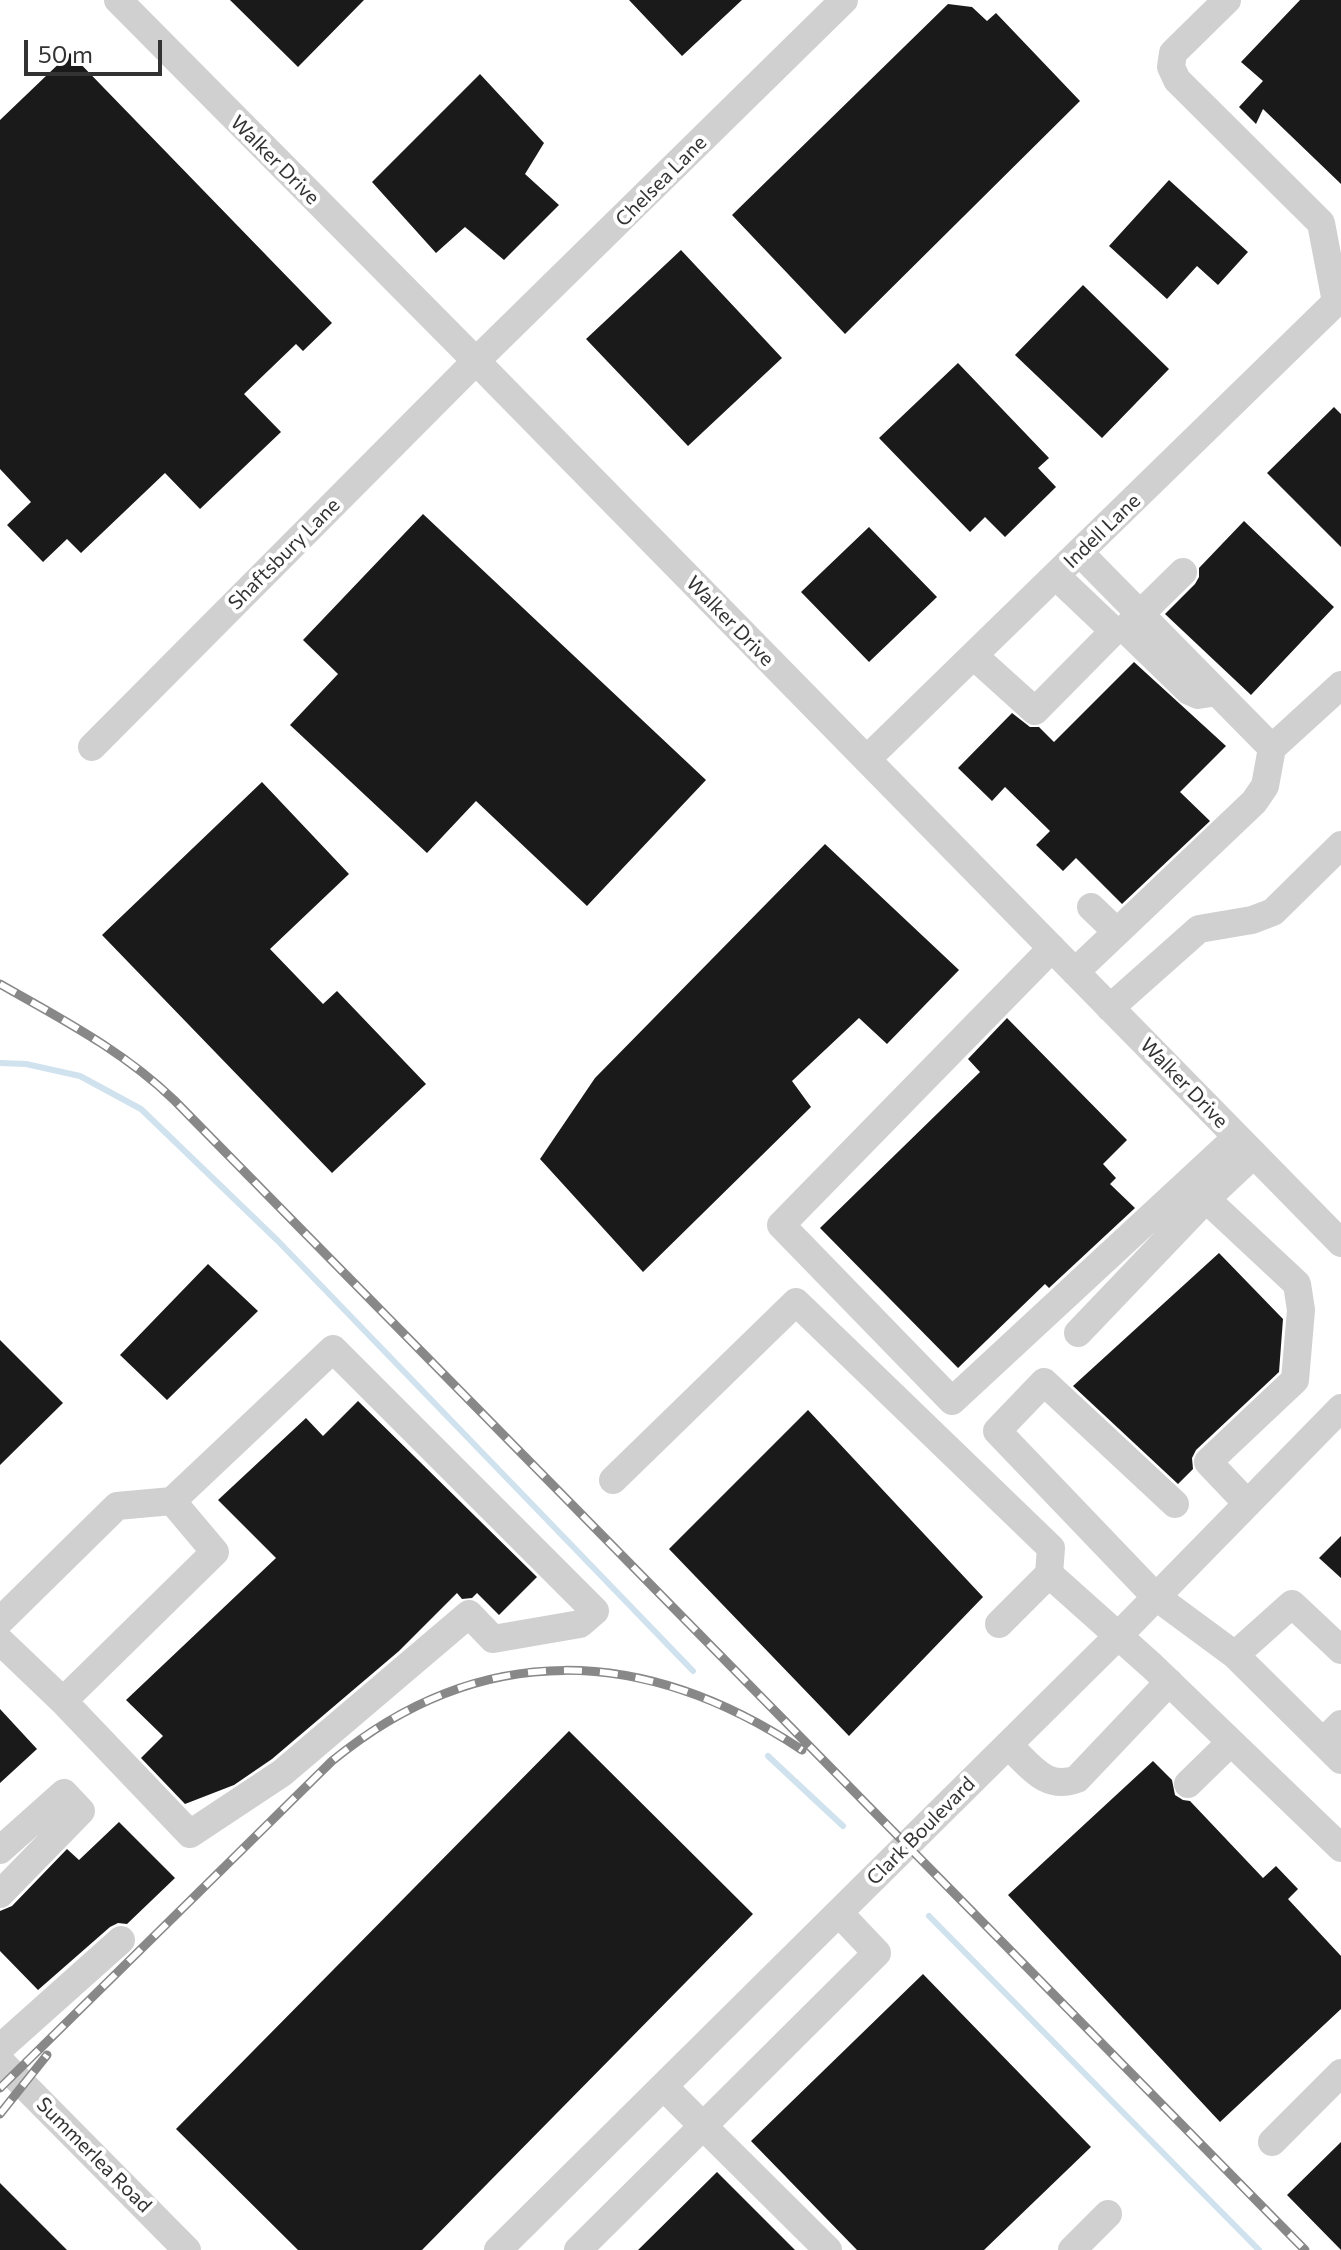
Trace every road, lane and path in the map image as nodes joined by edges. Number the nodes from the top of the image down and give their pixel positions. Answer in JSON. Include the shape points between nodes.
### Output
{"nodes":[{"id":1,"x":118,"y":0,"type":"edge"},
{"id":2,"x":844,"y":0,"type":"edge"},
{"id":3,"x":1227,"y":0,"type":"edge"},
{"id":4,"x":1332,"y":220,"type":"edge"},
{"id":5,"x":1339,"y":302,"type":"edge"},
{"id":6,"x":476,"y":361,"type":"junction"},
{"id":7,"x":1080,"y":553,"type":"junction"},
{"id":8,"x":1183,"y":572,"type":"dead end"},
{"id":9,"x":1056,"y":576,"type":"junction"},
{"id":10,"x":1127,"y":625,"type":"junction"},
{"id":11,"x":974,"y":656,"type":"junction"},
{"id":12,"x":1341,"y":685,"type":"edge"},
{"id":13,"x":92,"y":747,"type":"dead end"},
{"id":14,"x":1272,"y":748,"type":"junction"},
{"id":15,"x":867,"y":759,"type":"junction"},
{"id":16,"x":1341,"y":845,"type":"edge"},
{"id":17,"x":1091,"y":907,"type":"dead end"},
{"id":18,"x":1117,"y":932,"type":"junction"},
{"id":19,"x":1052,"y":948,"type":"junction"},
{"id":20,"x":1075,"y":972,"type":"junction"},
{"id":21,"x":1110,"y":1008,"type":"junction"},
{"id":22,"x":1245,"y":1146,"type":"junction"},
{"id":23,"x":1206,"y":1199,"type":"junction"},
{"id":24,"x":1341,"y":1243,"type":"edge"},
{"id":25,"x":1078,"y":1333,"type":"dead end"},
{"id":26,"x":1341,"y":1408,"type":"edge"},
{"id":27,"x":613,"y":1480,"type":"dead end"},
{"id":28,"x":172,"y":1501,"type":"junction"},
{"id":29,"x":1247,"y":1503,"type":"junction"},
{"id":30,"x":1175,"y":1504,"type":"dead end"},
{"id":31,"x":1049,"y":1574,"type":"junction"},
{"id":32,"x":1155,"y":1596,"type":"junction"},
{"id":33,"x":0,"y":1621,"type":"edge"},
{"id":34,"x":999,"y":1624,"type":"dead end"},
{"id":35,"x":1118,"y":1636,"type":"junction"},
{"id":36,"x":0,"y":1641,"type":"edge"},
{"id":37,"x":1341,"y":1650,"type":"edge"},
{"id":38,"x":1235,"y":1655,"type":"junction"},
{"id":39,"x":1169,"y":1682,"type":"junction"},
{"id":40,"x":63,"y":1701,"type":"junction"},
{"id":41,"x":1231,"y":1742,"type":"junction"},
{"id":42,"x":1335,"y":1742,"type":"edge"},
{"id":43,"x":1008,"y":1745,"type":"junction"},
{"id":44,"x":1188,"y":1784,"type":"dead end"},
{"id":45,"x":1341,"y":1848,"type":"edge"},
{"id":46,"x":0,"y":1850,"type":"edge"},
{"id":47,"x":0,"y":1894,"type":"edge"},
{"id":48,"x":839,"y":1913,"type":"junction"},
{"id":49,"x":121,"y":1940,"type":"dead end"},
{"id":50,"x":0,"y":2048,"type":"edge"},
{"id":51,"x":0,"y":2061,"type":"edge"},
{"id":52,"x":1341,"y":2073,"type":"edge"},
{"id":53,"x":664,"y":2087,"type":"junction"},
{"id":54,"x":703,"y":2126,"type":"junction"},
{"id":55,"x":1272,"y":2142,"type":"dead end"},
{"id":56,"x":1108,"y":2214,"type":"dead end"},
{"id":57,"x":187,"y":2250,"type":"edge"},
{"id":58,"x":498,"y":2250,"type":"edge"},
{"id":59,"x":578,"y":2250,"type":"edge"},
{"id":60,"x":828,"y":2250,"type":"edge"},
{"id":61,"x":1072,"y":2250,"type":"edge"}],
"edges":[{"from":1,"to":6,"type":"street","name":"Walker Drive"},
{"from":2,"to":6,"type":"street","name":"Chelsea Lane"},
{"from":3,"to":4,"type":"street","via":[[1173,53],[1171,67],[1177,80],[1321,223]]},
{"from":4,"to":5,"type":"street"},
{"from":5,"to":7,"type":"street","name":"Indell Lane"},
{"from":6,"to":13,"type":"street","name":"Shaftsbury Lane"},
{"from":6,"to":15,"type":"street","name":"Walker Drive"},
{"from":7,"to":9,"type":"street","name":"Indell Lane"},
{"from":7,"to":10,"type":"street"},
{"from":8,"to":10,"type":"street"},
{"from":9,"to":10,"type":"street"},
{"from":9,"to":11,"type":"street","name":"Indell Lane"},
{"from":10,"to":11,"type":"street","via":[[1035,711]]},
{"from":10,"to":14,"type":"street","via":[[1217,692]]},
{"from":11,"to":15,"type":"street","name":"Indell Lane"},
{"from":12,"to":14,"type":"street"},
{"from":14,"to":18,"type":"street","via":[[1265,786],[1254,802]]},
{"from":15,"to":19,"type":"street","name":"Walker Drive"},
{"from":16,"to":21,"type":"street","via":[[1273,912],[1199,929]]},
{"from":17,"to":18,"type":"street"},
{"from":18,"to":20,"type":"street"},
{"from":19,"to":20,"type":"street","name":"Walker Drive"},
{"from":19,"to":22,"type":"street","via":[[781,1225],[952,1401]]},
{"from":20,"to":21,"type":"street","name":"Walker Drive"},
{"from":21,"to":22,"type":"street","name":"Walker Drive"},
{"from":22,"to":23,"type":"street"},
{"from":22,"to":24,"type":"street","name":"Walker Drive"},
{"from":23,"to":25,"type":"street"},
{"from":23,"to":29,"type":"street","via":[[1297,1284],[1301,1310],[1295,1380],[1208,1462]]},
{"from":26,"to":29,"type":"street","name":"Clark Boulevard"},
{"from":27,"to":31,"type":"street","via":[[796,1302],[1051,1548]]},
{"from":28,"to":33,"type":"street","via":[[117,1506]]},
{"from":28,"to":40,"type":"street","via":[[215,1552]]},
{"from":28,"to":40,"type":"street","via":[[333,1349],[595,1611],[580,1624],[493,1639],[469,1614],[282,1773],[190,1834]]},
{"from":29,"to":32,"type":"street","name":"Clark Boulevard"},
{"from":30,"to":32,"type":"street","via":[[1044,1382],[997,1431]]},
{"from":31,"to":34,"type":"street"},
{"from":31,"to":35,"type":"street"},
{"from":32,"to":35,"type":"street","name":"Clark Boulevard"},
{"from":32,"to":38,"type":"street"},
{"from":35,"to":39,"type":"street"},
{"from":35,"to":43,"type":"street","name":"Clark Boulevard"},
{"from":36,"to":40,"type":"street"},
{"from":37,"to":38,"type":"street","via":[[1292,1604]]},
{"from":38,"to":42,"type":"street"},
{"from":39,"to":41,"type":"street"},
{"from":39,"to":43,"type":"street","via":[[1077,1779],[1052,1783]]},
{"from":41,"to":44,"type":"street"},
{"from":41,"to":45,"type":"street"},
{"from":43,"to":48,"type":"street","name":"Clark Boulevard"},
{"from":46,"to":47,"type":"street","via":[[64,1793],[81,1811]]},
{"from":48,"to":53,"type":"street","name":"Clark Boulevard"},
{"from":48,"to":54,"type":"street","via":[[877,1953]]},
{"from":49,"to":50,"type":"street"},
{"from":51,"to":57,"type":"street","name":"Summerlea Road"},
{"from":52,"to":55,"type":"street"},
{"from":53,"to":54,"type":"street"},
{"from":53,"to":58,"type":"street","name":"Clark Boulevard"},
{"from":54,"to":59,"type":"street"},
{"from":54,"to":60,"type":"street"},
{"from":56,"to":61,"type":"street"}]}
